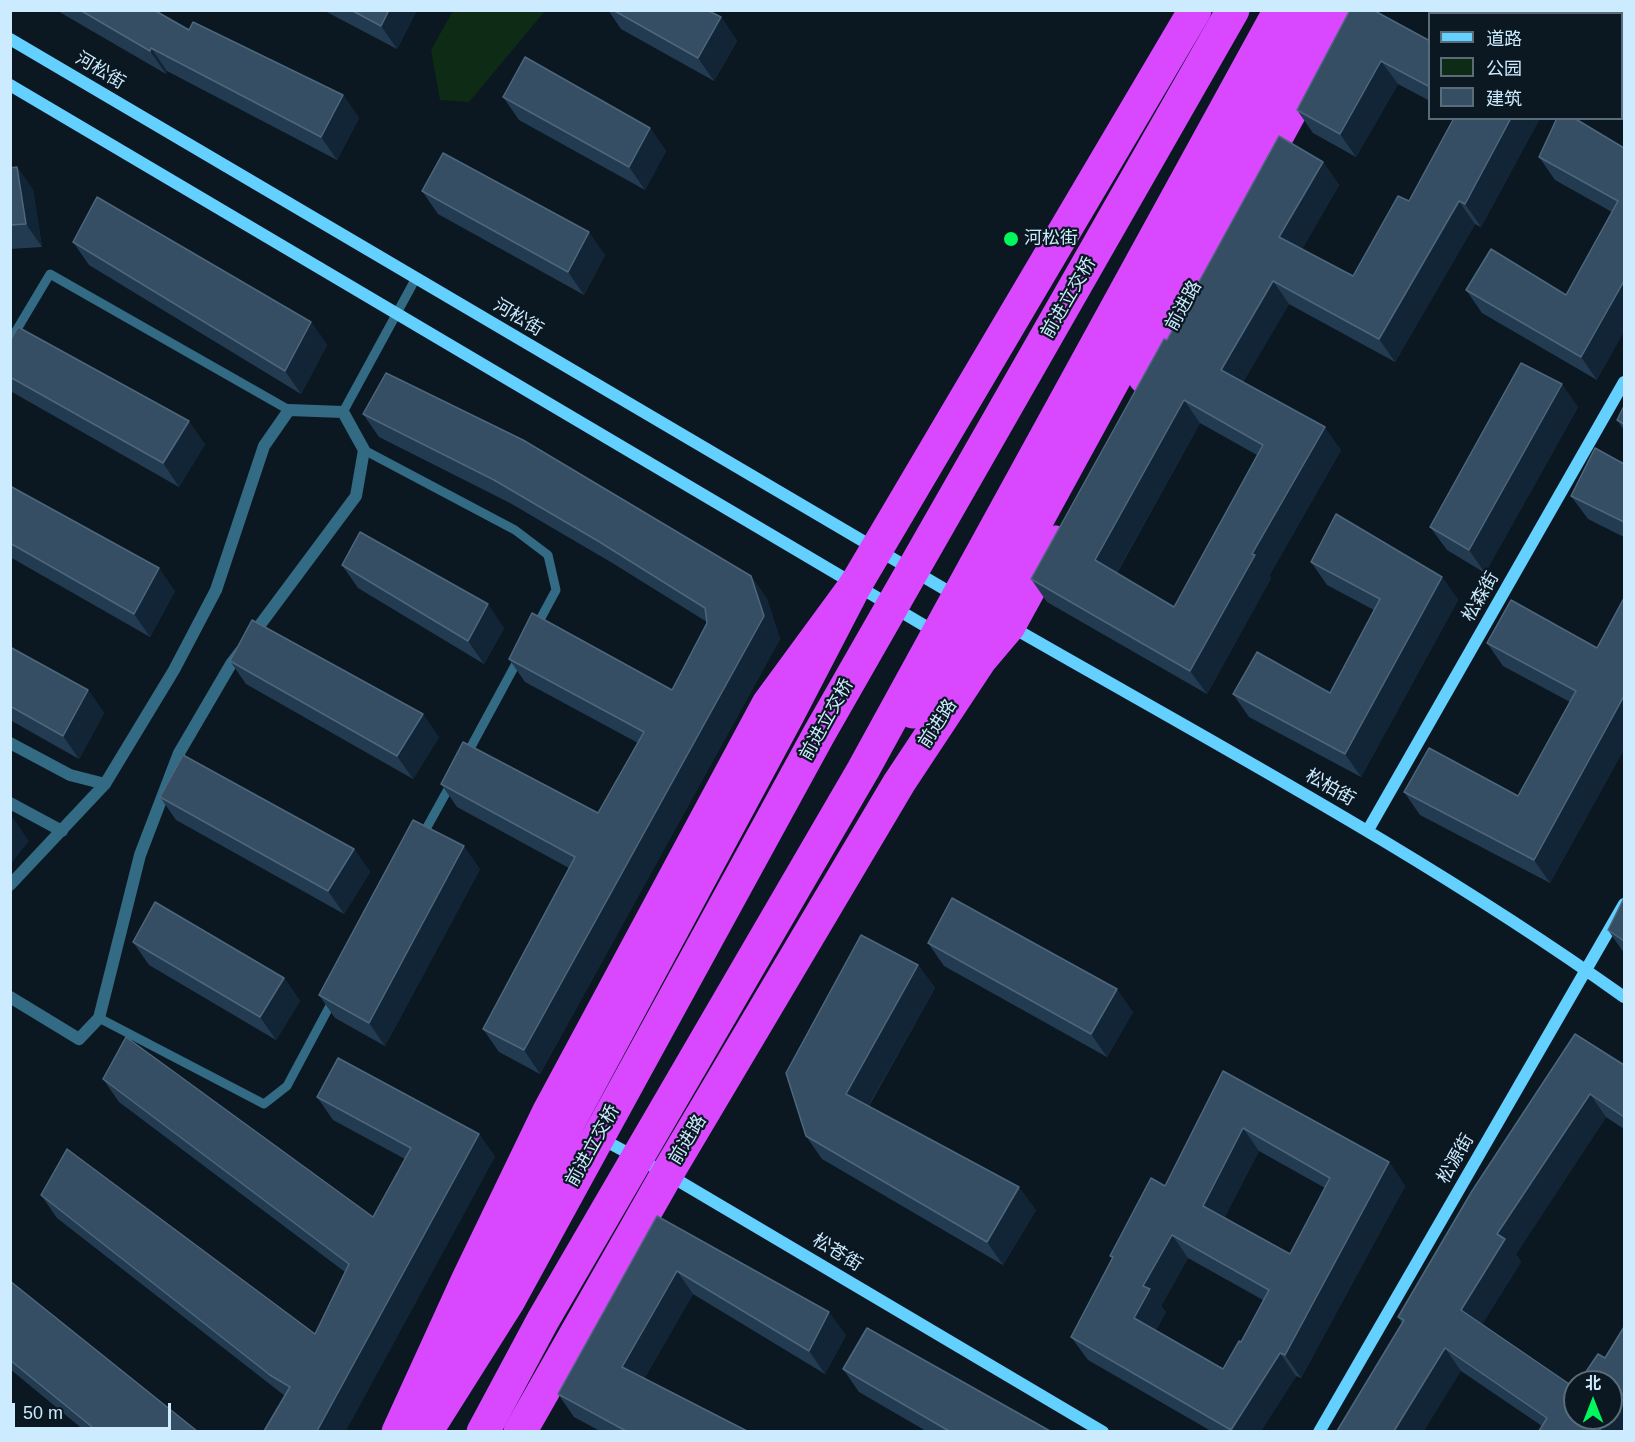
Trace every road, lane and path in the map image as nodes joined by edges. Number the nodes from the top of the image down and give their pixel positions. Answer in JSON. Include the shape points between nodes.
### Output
{"nodes":[{"id":1,"x":1195,"y":10,"type":"edge"},
{"id":2,"x":1233,"y":10,"type":"edge"},
{"id":3,"x":1280,"y":10,"type":"edge"},
{"id":4,"x":1316,"y":10,"type":"edge"},
{"id":5,"x":1346,"y":10,"type":"edge"},
{"id":6,"x":10,"y":39,"type":"edge"},
{"id":7,"x":10,"y":85,"type":"edge"},
{"id":8,"x":416,"y":278,"type":"junction"},
{"id":9,"x":397,"y":314,"type":"junction"},
{"id":10,"x":10,"y":341,"type":"edge"},
{"id":11,"x":1624,"y":382,"type":"edge"},
{"id":12,"x":289,"y":410,"type":"junction"},
{"id":13,"x":344,"y":412,"type":"junction"},
{"id":14,"x":364,"y":450,"type":"junction"},
{"id":15,"x":876,"y":550,"type":"junction"},
{"id":16,"x":856,"y":584,"type":"junction"},
{"id":17,"x":999,"y":620,"type":"junction"},
{"id":18,"x":534,"y":631,"type":"edge"},
{"id":19,"x":522,"y":652,"type":"edge"},
{"id":20,"x":981,"y":659,"type":"junction"},
{"id":21,"x":10,"y":742,"type":"edge"},
{"id":22,"x":461,"y":765,"type":"edge"},
{"id":23,"x":863,"y":770,"type":"junction"},
{"id":24,"x":455,"y":776,"type":"edge"},
{"id":25,"x":105,"y":784,"type":"junction"},
{"id":26,"x":10,"y":803,"type":"edge"},
{"id":27,"x":1368,"y":830,"type":"junction"},
{"id":28,"x":62,"y":831,"type":"junction"},
{"id":29,"x":416,"y":848,"type":"edge"},
{"id":30,"x":10,"y":885,"type":"edge"},
{"id":31,"x":1624,"y":904,"type":"edge"},
{"id":32,"x":1587,"y":970,"type":"junction"},
{"id":33,"x":337,"y":993,"type":"edge"},
{"id":34,"x":1624,"y":997,"type":"edge"},
{"id":35,"x":10,"y":998,"type":"edge"},
{"id":36,"x":99,"y":1018,"type":"junction"},
{"id":37,"x":549,"y":1111,"type":"junction"},
{"id":38,"x":667,"y":1174,"type":"junction"},
{"id":39,"x":398,"y":1431,"type":"edge"},
{"id":40,"x":425,"y":1431,"type":"edge"},
{"id":41,"x":483,"y":1431,"type":"edge"},
{"id":42,"x":520,"y":1431,"type":"edge"},
{"id":43,"x":1103,"y":1431,"type":"edge"},
{"id":44,"x":1319,"y":1431,"type":"edge"}],
"edges":[{"from":1,"to":15,"type":"highway"},
{"from":2,"to":40,"type":"highway","name":"前进立交桥","bridge":true,"via":[[819,734],[508,1302]]},
{"from":3,"to":23,"type":"highway","bridge":true},
{"from":4,"to":23,"type":"highway","bridge":true,"via":[[1016,559],[931,692]]},
{"from":5,"to":17,"type":"highway","name":"前进路"},
{"from":6,"to":8,"type":"street","name":"河松街"},
{"from":7,"to":9,"type":"street"},
{"from":8,"to":9,"type":"lane"},
{"from":8,"to":15,"type":"street","name":"河松街"},
{"from":9,"to":13,"type":"lane"},
{"from":9,"to":16,"type":"street"},
{"from":10,"to":12,"type":"lane","via":[[50,274]]},
{"from":11,"to":27,"type":"street","name":"松森街"},
{"from":12,"to":13,"type":"street"},
{"from":12,"to":25,"type":"street","via":[[264,446],[216,590],[174,670]]},
{"from":13,"to":14,"type":"street"},
{"from":14,"to":18,"type":"lane","via":[[515,530],[548,555],[556,590]]},
{"from":14,"to":36,"type":"street","via":[[356,496],[231,664],[179,753],[140,855]]},
{"from":15,"to":16,"type":"highway"},
{"from":15,"to":17,"type":"street","name":"河松街"},
{"from":16,"to":20,"type":"street"},
{"from":16,"to":37,"type":"highway","via":[[768,704]]},
{"from":16,"to":40,"type":"highway","bridge":true,"via":[[480,1287]]},
{"from":17,"to":20,"type":"highway","name":"前进路"},
{"from":17,"to":27,"type":"street","name":"松柏街"},
{"from":19,"to":22,"type":"lane"},
{"from":20,"to":38,"type":"highway","name":"前进路","via":[[899,783]]},
{"from":21,"to":25,"type":"street","via":[[70,775]]},
{"from":23,"to":41,"type":"highway","bridge":true,"via":[[543,1320]]},
{"from":24,"to":29,"type":"lane"},
{"from":25,"to":28,"type":"street"},
{"from":26,"to":28,"type":"street"},
{"from":27,"to":32,"type":"street","name":"松柏街"},
{"from":28,"to":30,"type":"street"},
{"from":31,"to":32,"type":"street","name":"松源街"},
{"from":32,"to":34,"type":"street","name":"松柏街"},
{"from":32,"to":44,"type":"street","name":"松源街"},
{"from":33,"to":36,"type":"lane","via":[[286,1086],[264,1104]]},
{"from":35,"to":36,"type":"street","via":[[79,1039]]},
{"from":37,"to":38,"type":"street","name":"松苍街"},
{"from":37,"to":39,"type":"highway"},
{"from":38,"to":42,"type":"highway","name":"前进路"},
{"from":38,"to":43,"type":"street","name":"松苍街"}]}
